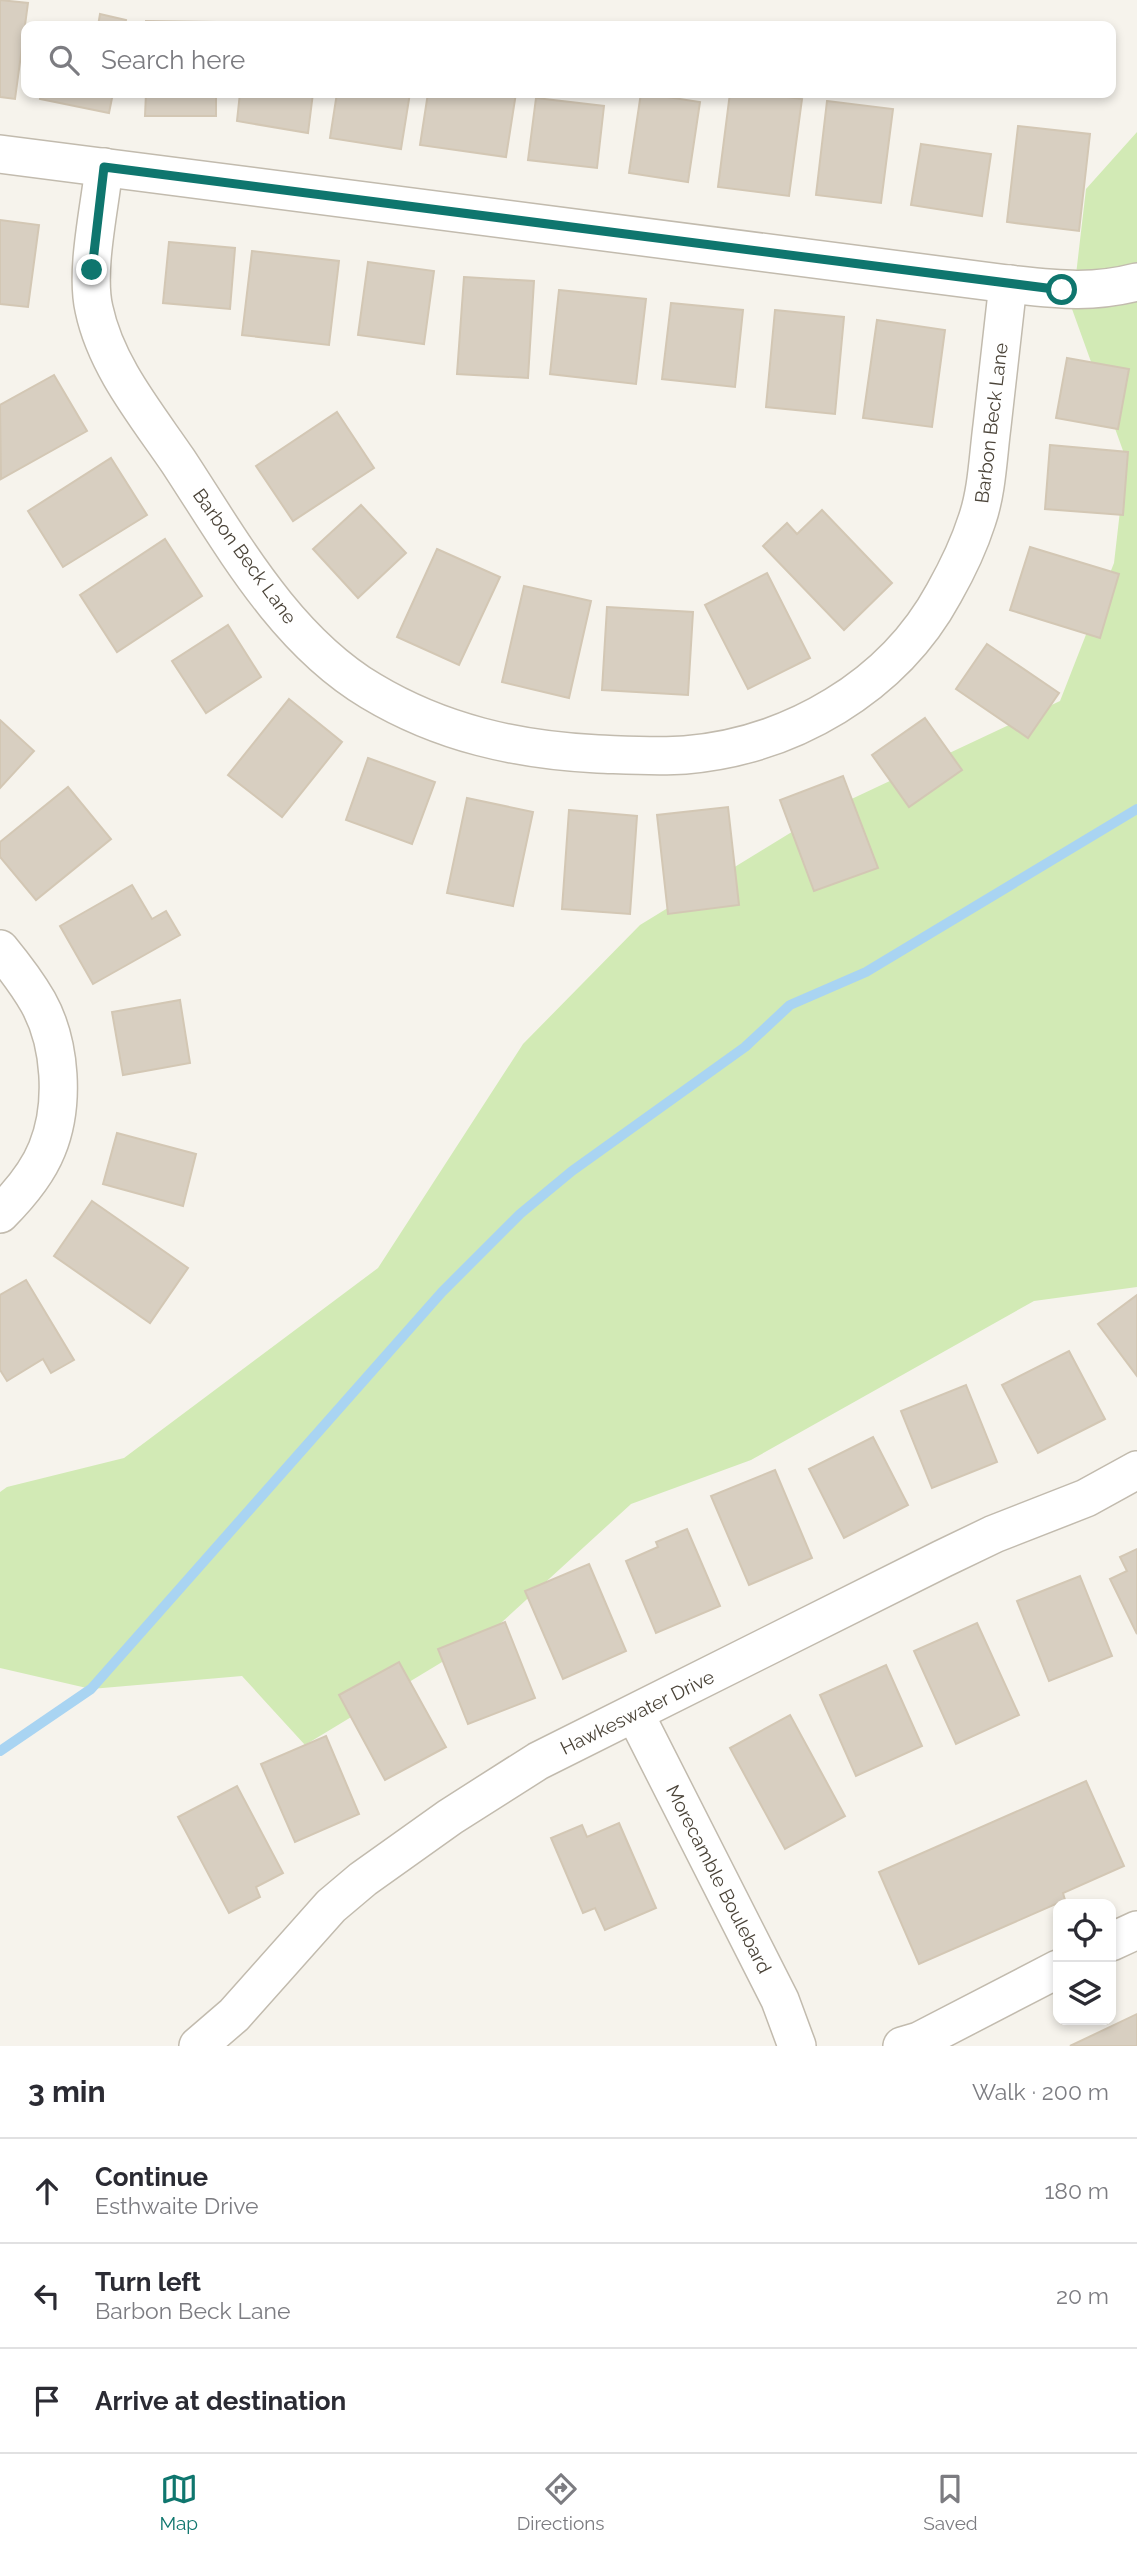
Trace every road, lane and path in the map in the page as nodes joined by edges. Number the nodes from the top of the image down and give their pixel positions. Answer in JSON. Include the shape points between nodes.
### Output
{"nodes":[{"id":1,"x":0,"y":154,"type":"edge"},
{"id":2,"x":104,"y":167,"type":"junction"},
{"id":3,"x":1137,"y":282,"type":"edge"},
{"id":4,"x":1008,"y":284,"type":"junction"},
{"id":5,"x":0,"y":949,"type":"edge"},
{"id":6,"x":0,"y":1214,"type":"edge"},
{"id":7,"x":1137,"y":1470,"type":"edge"},
{"id":8,"x":635,"y":1714,"type":"junction"},
{"id":9,"x":1137,"y":1930,"type":"edge"},
{"id":10,"x":1116,"y":1940,"type":"edge"},
{"id":11,"x":1053,"y":1972,"type":"edge"},
{"id":12,"x":198,"y":2046,"type":"edge"},
{"id":13,"x":797,"y":2046,"type":"edge"},
{"id":14,"x":902,"y":2046,"type":"edge"}],
"edges":[{"from":1,"to":2,"type":"street"},
{"from":2,"to":4,"type":"street"},
{"from":2,"to":4,"type":"street","name":"Barbon Beck Lane","via":[[92,270],[100,331],[129,389],[277,606],[334,664],[409,712],[503,744],[552,751],[684,755],[737,747],[790,731],[841,704],[880,673],[942,597],[978,519]]},
{"from":3,"to":4,"type":"street","via":[[1098,290]]},
{"from":5,"to":6,"type":"street","via":[[39,1004],[52,1037],[58,1077],[48,1147],[32,1178]]},
{"from":7,"to":8,"type":"street","name":"Hawkeswater Drive","via":[[1086,1498],[942,1559]]},
{"from":8,"to":12,"type":"street","name":"Hawkeswater Drive","via":[[488,1790],[363,1879],[331,1906],[234,2015]]},
{"from":8,"to":13,"type":"street","name":"Morecamble Boulebard","via":[[780,2000]]},
{"from":9,"to":10,"type":"street"},
{"from":11,"to":14,"type":"street"}]}
